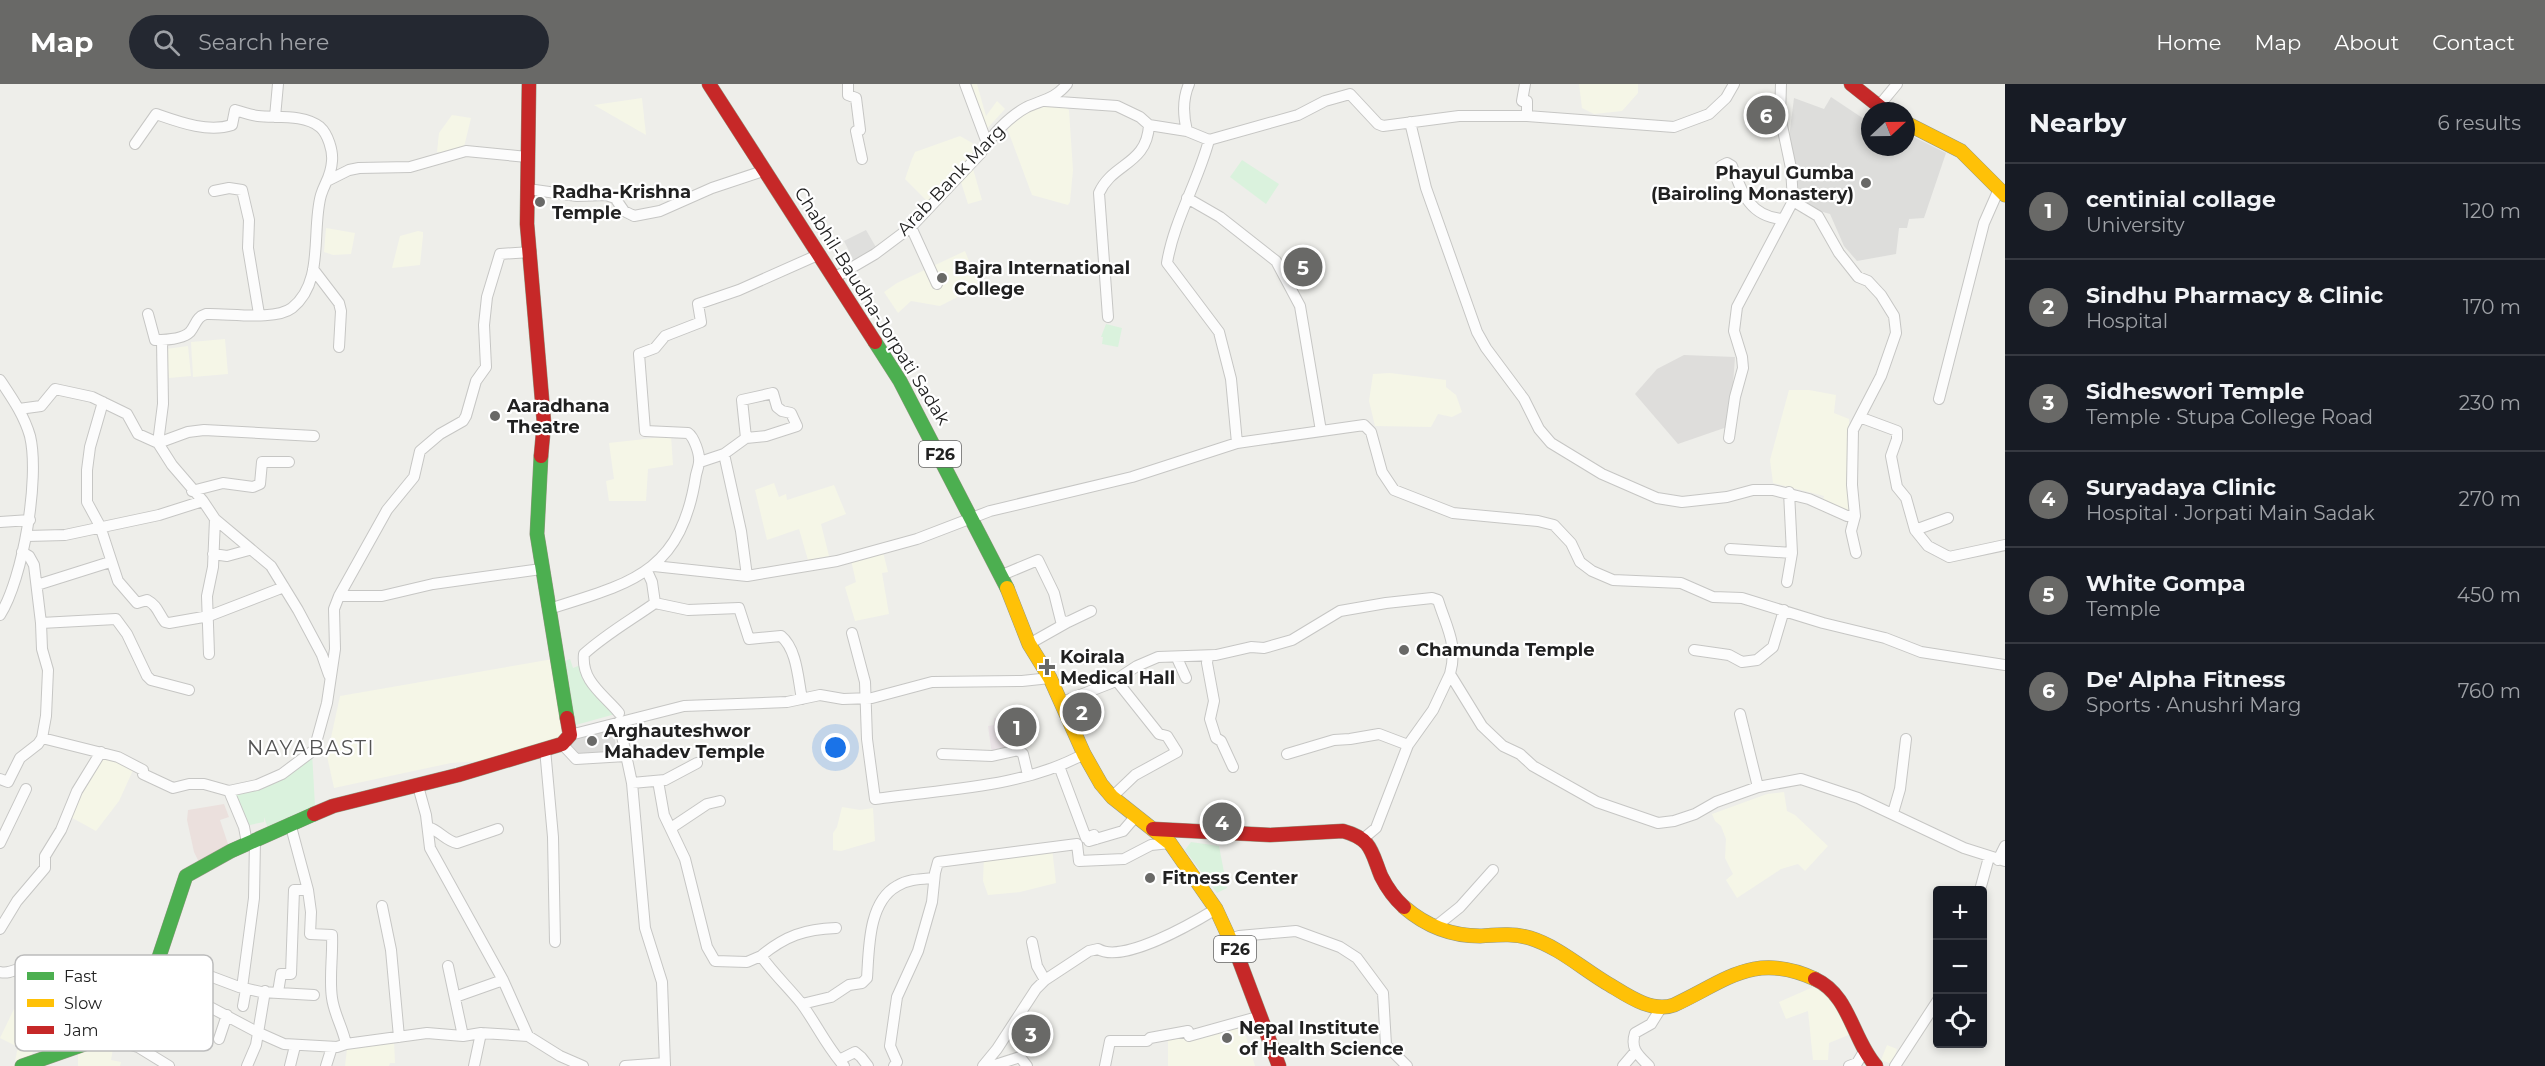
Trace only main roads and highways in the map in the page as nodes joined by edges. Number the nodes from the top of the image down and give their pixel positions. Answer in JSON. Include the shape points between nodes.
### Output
{"nodes":[{"id":1,"x":529,"y":84,"type":"edge"},
{"id":2,"x":709,"y":84,"type":"edge"},
{"id":3,"x":1851,"y":84,"type":"edge"},
{"id":4,"x":1873,"y":102,"type":"edge"},
{"id":5,"x":1915,"y":128,"type":"edge"},
{"id":6,"x":2002,"y":192,"type":"edge"},
{"id":7,"x":1153,"y":829,"type":"junction"},
{"id":8,"x":160,"y":955,"type":"edge"},
{"id":9,"x":65,"y":1051,"type":"edge"},
{"id":10,"x":22,"y":1066,"type":"edge"},
{"id":11,"x":1279,"y":1066,"type":"edge"},
{"id":12,"x":1876,"y":1066,"type":"edge"}],
"edges":[{"from":1,"to":8,"type":"main road","via":[[527,224],[544,423],[537,503],[541,568],[566,739],[545,749],[418,786],[333,806],[251,841],[186,876]]},
{"from":2,"to":7,"type":"main road","name":"Chabhil-Baudha-Jorpati Sadak","number":"F26","via":[[900,381],[1002,575],[1029,644],[1050,678],[1060,712],[1101,784]]},
{"from":3,"to":4,"type":"main road"},
{"from":5,"to":6,"type":"main road","via":[[1961,151]]},
{"from":7,"to":11,"type":"main road","number":"F26","via":[[1170,843],[1216,909]]},
{"from":7,"to":12,"type":"main road","via":[[1270,835],[1343,831],[1364,838],[1394,897],[1406,910],[1435,927],[1458,935],[1509,934],[1533,939],[1627,996],[1661,1008],[1752,967],[1808,975],[1830,986],[1840,998],[1863,1053]]},
{"from":9,"to":10,"type":"main road"}]}
